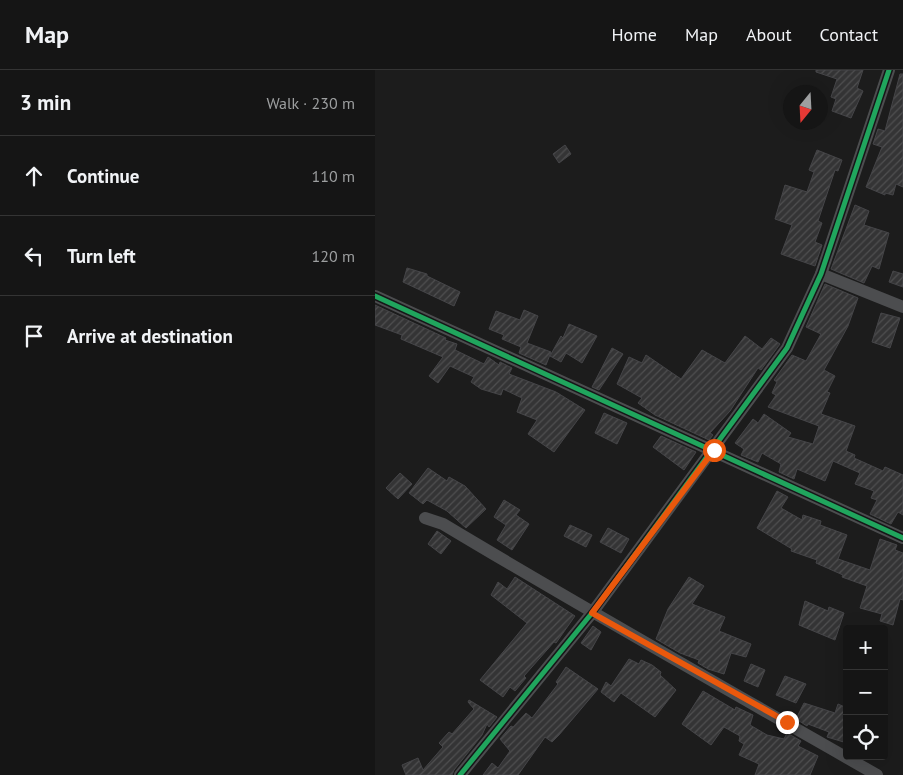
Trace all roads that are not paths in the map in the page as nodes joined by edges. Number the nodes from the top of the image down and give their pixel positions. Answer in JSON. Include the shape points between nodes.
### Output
{"nodes":[{"id":1,"x":889,"y":70,"type":"edge"},
{"id":2,"x":821,"y":274,"type":"junction"},
{"id":3,"x":375,"y":296,"type":"edge"},
{"id":4,"x":903,"y":308,"type":"edge"},
{"id":5,"x":714,"y":450,"type":"junction"},
{"id":6,"x":425,"y":518,"type":"dead end"},
{"id":7,"x":903,"y":538,"type":"edge"},
{"id":8,"x":592,"y":613,"type":"junction"},
{"id":9,"x":461,"y":775,"type":"edge"},
{"id":10,"x":877,"y":775,"type":"edge"}],
"edges":[{"from":1,"to":2,"type":"street"},
{"from":2,"to":4,"type":"street"},
{"from":2,"to":5,"type":"street","via":[[787,348]]},
{"from":3,"to":5,"type":"street"},
{"from":5,"to":7,"type":"street"},
{"from":5,"to":8,"type":"street"},
{"from":6,"to":8,"type":"street","via":[[443,524]]},
{"from":8,"to":9,"type":"street"},
{"from":8,"to":10,"type":"street"}]}
